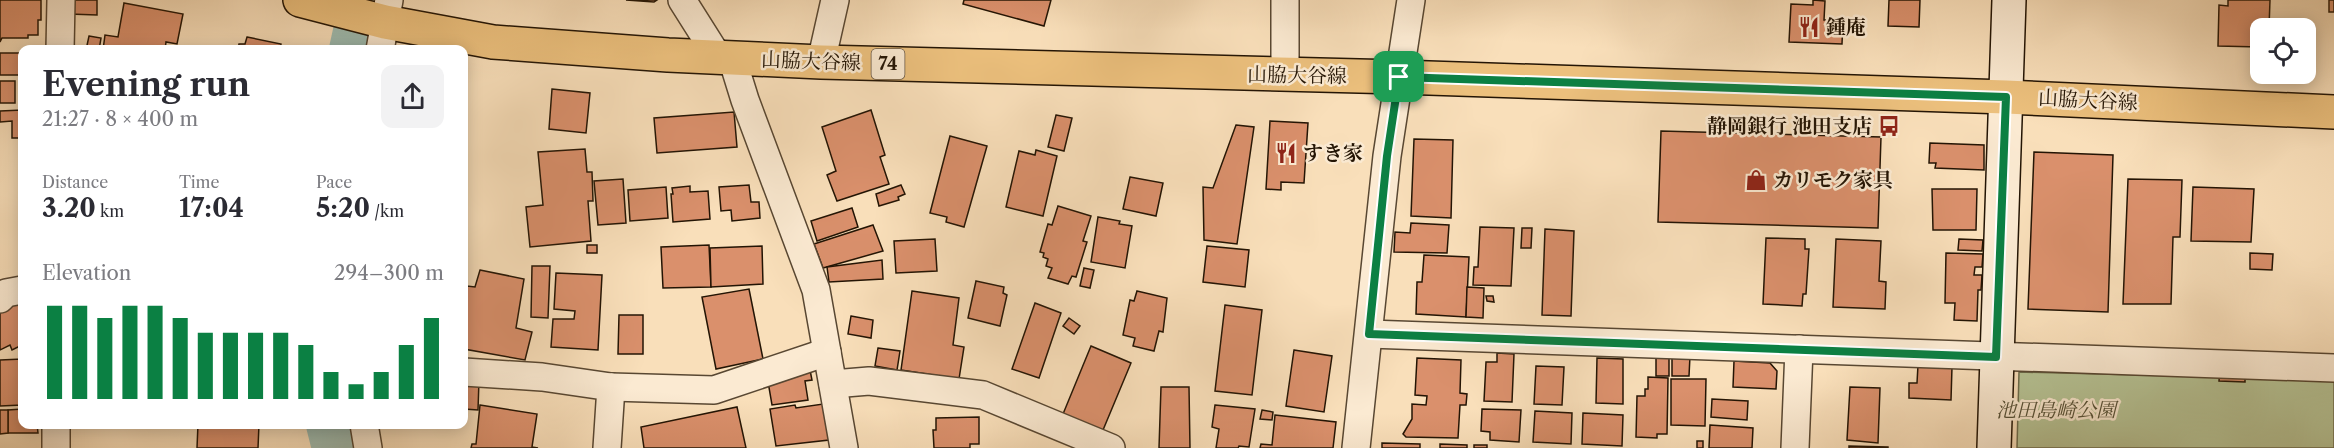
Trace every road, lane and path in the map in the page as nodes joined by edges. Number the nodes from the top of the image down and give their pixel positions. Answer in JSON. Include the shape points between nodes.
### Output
{"nodes":[{"id":1,"x":61,"y":0,"type":"edge"},
{"id":2,"x":300,"y":0,"type":"edge"},
{"id":3,"x":682,"y":0,"type":"edge"},
{"id":4,"x":835,"y":0,"type":"edge"},
{"id":5,"x":1285,"y":0,"type":"edge"},
{"id":6,"x":1411,"y":0,"type":"edge"},
{"id":7,"x":2009,"y":0,"type":"edge"},
{"id":8,"x":383,"y":23,"type":"edge"},
{"id":9,"x":60,"y":45,"type":"edge"},
{"id":10,"x":725,"y":58,"type":"junction"},
{"id":11,"x":821,"y":62,"type":"junction"},
{"id":12,"x":1285,"y":74,"type":"junction"},
{"id":13,"x":1399,"y":77,"type":"junction"},
{"id":14,"x":2006,"y":97,"type":"junction"},
{"id":15,"x":2334,"y":112,"type":"edge"},
{"id":16,"x":18,"y":291,"type":"edge"},
{"id":17,"x":0,"y":299,"type":"edge"},
{"id":18,"x":1369,"y":334,"type":"junction"},
{"id":19,"x":1799,"y":349,"type":"junction"},
{"id":20,"x":827,"y":352,"type":"junction"},
{"id":21,"x":1996,"y":357,"type":"junction"},
{"id":22,"x":2334,"y":368,"type":"edge"},
{"id":23,"x":468,"y":372,"type":"edge"},
{"id":24,"x":833,"y":384,"type":"junction"},
{"id":25,"x":610,"y":387,"type":"junction"},
{"id":26,"x":56,"y":429,"type":"edge"},
{"id":27,"x":365,"y":429,"type":"edge"},
{"id":28,"x":56,"y":448,"type":"edge"},
{"id":29,"x":368,"y":448,"type":"edge"},
{"id":30,"x":607,"y":448,"type":"edge"},
{"id":31,"x":844,"y":448,"type":"edge"},
{"id":32,"x":1111,"y":448,"type":"edge"},
{"id":33,"x":1356,"y":448,"type":"edge"},
{"id":34,"x":1795,"y":448,"type":"edge"},
{"id":35,"x":1994,"y":448,"type":"edge"}],
"edges":[{"from":1,"to":9,"type":"street"},
{"from":2,"to":8,"type":"main road","name":"山脇大谷線","number":"74"},
{"from":3,"to":10,"type":"street"},
{"from":4,"to":11,"type":"street"},
{"from":5,"to":12,"type":"street"},
{"from":6,"to":13,"type":"street"},
{"from":7,"to":14,"type":"street"},
{"from":8,"to":10,"type":"main road","name":"山脇大谷線","number":"74","via":[[493,42]]},
{"from":10,"to":11,"type":"main road","name":"山脇大谷線","number":"74"},
{"from":10,"to":20,"type":"street","via":[[745,100],[816,290]]},
{"from":11,"to":12,"type":"main road","name":"山脇大谷線","number":"74"},
{"from":12,"to":13,"type":"main road","name":"山脇大谷線","number":"74"},
{"from":13,"to":14,"type":"main road","name":"山脇大谷線","number":"74"},
{"from":13,"to":18,"type":"street"},
{"from":14,"to":15,"type":"main road","name":"山脇大谷線","number":"74"},
{"from":14,"to":21,"type":"street"},
{"from":16,"to":17,"type":"street"},
{"from":18,"to":19,"type":"street"},
{"from":18,"to":33,"type":"street"},
{"from":19,"to":21,"type":"street"},
{"from":19,"to":34,"type":"street"},
{"from":20,"to":24,"type":"street"},
{"from":20,"to":25,"type":"street","via":[[714,390]]},
{"from":21,"to":22,"type":"street"},
{"from":21,"to":35,"type":"street"},
{"from":23,"to":25,"type":"street"},
{"from":24,"to":31,"type":"street"},
{"from":24,"to":32,"type":"street","via":[[869,381],[983,395]]},
{"from":25,"to":30,"type":"street"},
{"from":26,"to":28,"type":"street"},
{"from":27,"to":29,"type":"street"}]}
